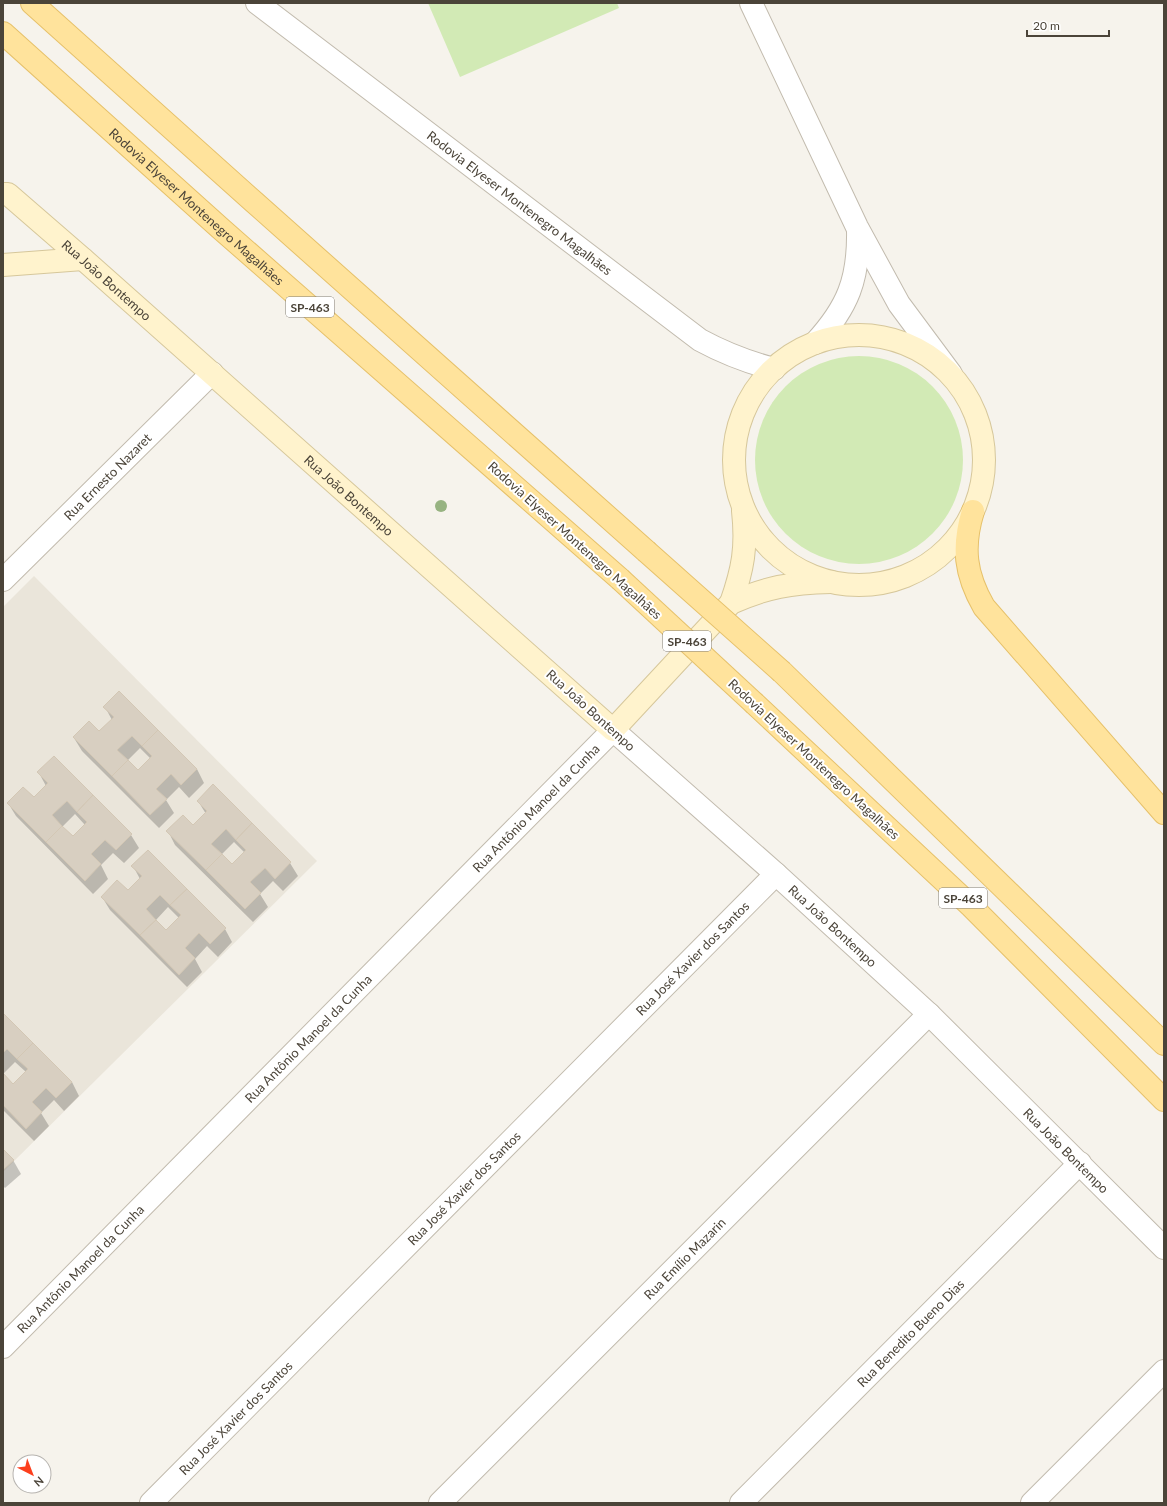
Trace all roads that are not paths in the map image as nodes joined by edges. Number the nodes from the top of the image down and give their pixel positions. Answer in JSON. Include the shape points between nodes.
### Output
{"nodes":[{"id":1,"x":32,"y":3,"type":"edge"},
{"id":2,"x":257,"y":3,"type":"edge"},
{"id":3,"x":751,"y":3,"type":"edge"},
{"id":4,"x":3,"y":32,"type":"edge"},
{"id":5,"x":5,"y":192,"type":"edge"},
{"id":6,"x":857,"y":227,"type":"junction"},
{"id":7,"x":83,"y":259,"type":"junction"},
{"id":8,"x":3,"y":265,"type":"edge"},
{"id":9,"x":815,"y":343,"type":"junction"},
{"id":10,"x":774,"y":369,"type":"junction"},
{"id":11,"x":212,"y":373,"type":"junction"},
{"id":12,"x":951,"y":374,"type":"junction"},
{"id":13,"x":742,"y":504,"type":"junction"},
{"id":14,"x":973,"y":511,"type":"junction"},
{"id":15,"x":3,"y":580,"type":"edge"},
{"id":16,"x":831,"y":582,"type":"junction"},
{"id":17,"x":731,"y":603,"type":"junction"},
{"id":18,"x":613,"y":730,"type":"junction"},
{"id":19,"x":1164,"y":812,"type":"edge"},
{"id":20,"x":776,"y":874,"type":"junction"},
{"id":21,"x":929,"y":1014,"type":"junction"},
{"id":22,"x":1164,"y":1044,"type":"edge"},
{"id":23,"x":1164,"y":1100,"type":"edge"},
{"id":24,"x":1080,"y":1163,"type":"junction"},
{"id":25,"x":1164,"y":1248,"type":"edge"},
{"id":26,"x":3,"y":1347,"type":"edge"},
{"id":27,"x":1164,"y":1371,"type":"edge"},
{"id":28,"x":151,"y":1503,"type":"edge"},
{"id":29,"x":440,"y":1503,"type":"edge"},
{"id":30,"x":741,"y":1503,"type":"edge"},
{"id":31,"x":1032,"y":1503,"type":"edge"}],
"edges":[{"from":1,"to":22,"type":"main road","number":"SP-463","bridge":true,"via":[[782,672]]},
{"from":2,"to":10,"type":"street","name":"Rodovia Elyeser Montenegro Magalhães","via":[[700,340],[723,353]]},
{"from":3,"to":6,"type":"street"},
{"from":4,"to":23,"type":"main road","name":"Rodovia Elyeser Montenegro Magalhães","number":"SP-463","bridge":true,"via":[[220,228],[620,579],[971,906]]},
{"from":5,"to":7,"type":"street","name":"Rua João Bontempo"},
{"from":6,"to":9,"type":"street","via":[[856,270],[850,290],[842,310]]},
{"from":6,"to":12,"type":"street","via":[[899,304]]},
{"from":7,"to":8,"type":"street"},
{"from":7,"to":11,"type":"street","name":"Rua João Bontempo"},
{"from":9,"to":10,"type":"street","via":[[793,354]]},
{"from":9,"to":12,"type":"street","via":[[863,335],[888,338],[911,346],[932,358]]},
{"from":10,"to":13,"type":"street","via":[[757,387],[745,408],[737,432],[734,456],[736,481]]},
{"from":11,"to":15,"type":"street","name":"Rua Ernesto Nazaret"},
{"from":11,"to":18,"type":"street","name":"Rua João Bontempo"},
{"from":12,"to":14,"type":"street","via":[[965,393],[976,415],[983,439],[981,487]]},
{"from":13,"to":16,"type":"street","via":[[753,526],[786,562],[808,574]]},
{"from":13,"to":17,"type":"street","via":[[745,529],[744,555]]},
{"from":14,"to":16,"type":"street","via":[[957,537],[925,566],[879,583],[855,585]]},
{"from":14,"to":19,"type":"main road","via":[[967,532],[967,560],[970,576],[984,607]]},
{"from":16,"to":17,"type":"street","via":[[779,586]]},
{"from":17,"to":18,"type":"street"},
{"from":18,"to":20,"type":"street","name":"Rua João Bontempo"},
{"from":18,"to":26,"type":"street","name":"Rua Antônio Manoel da Cunha"},
{"from":20,"to":21,"type":"street","name":"Rua João Bontempo"},
{"from":20,"to":28,"type":"street","name":"Rua José Xavier dos Santos"},
{"from":21,"to":24,"type":"street","name":"Rua João Bontempo"},
{"from":21,"to":29,"type":"street","name":"Rua Emílio Mazarin"},
{"from":24,"to":25,"type":"street","name":"Rua João Bontempo"},
{"from":24,"to":30,"type":"street","name":"Rua Benedito Bueno Dias"},
{"from":27,"to":31,"type":"street"}]}
